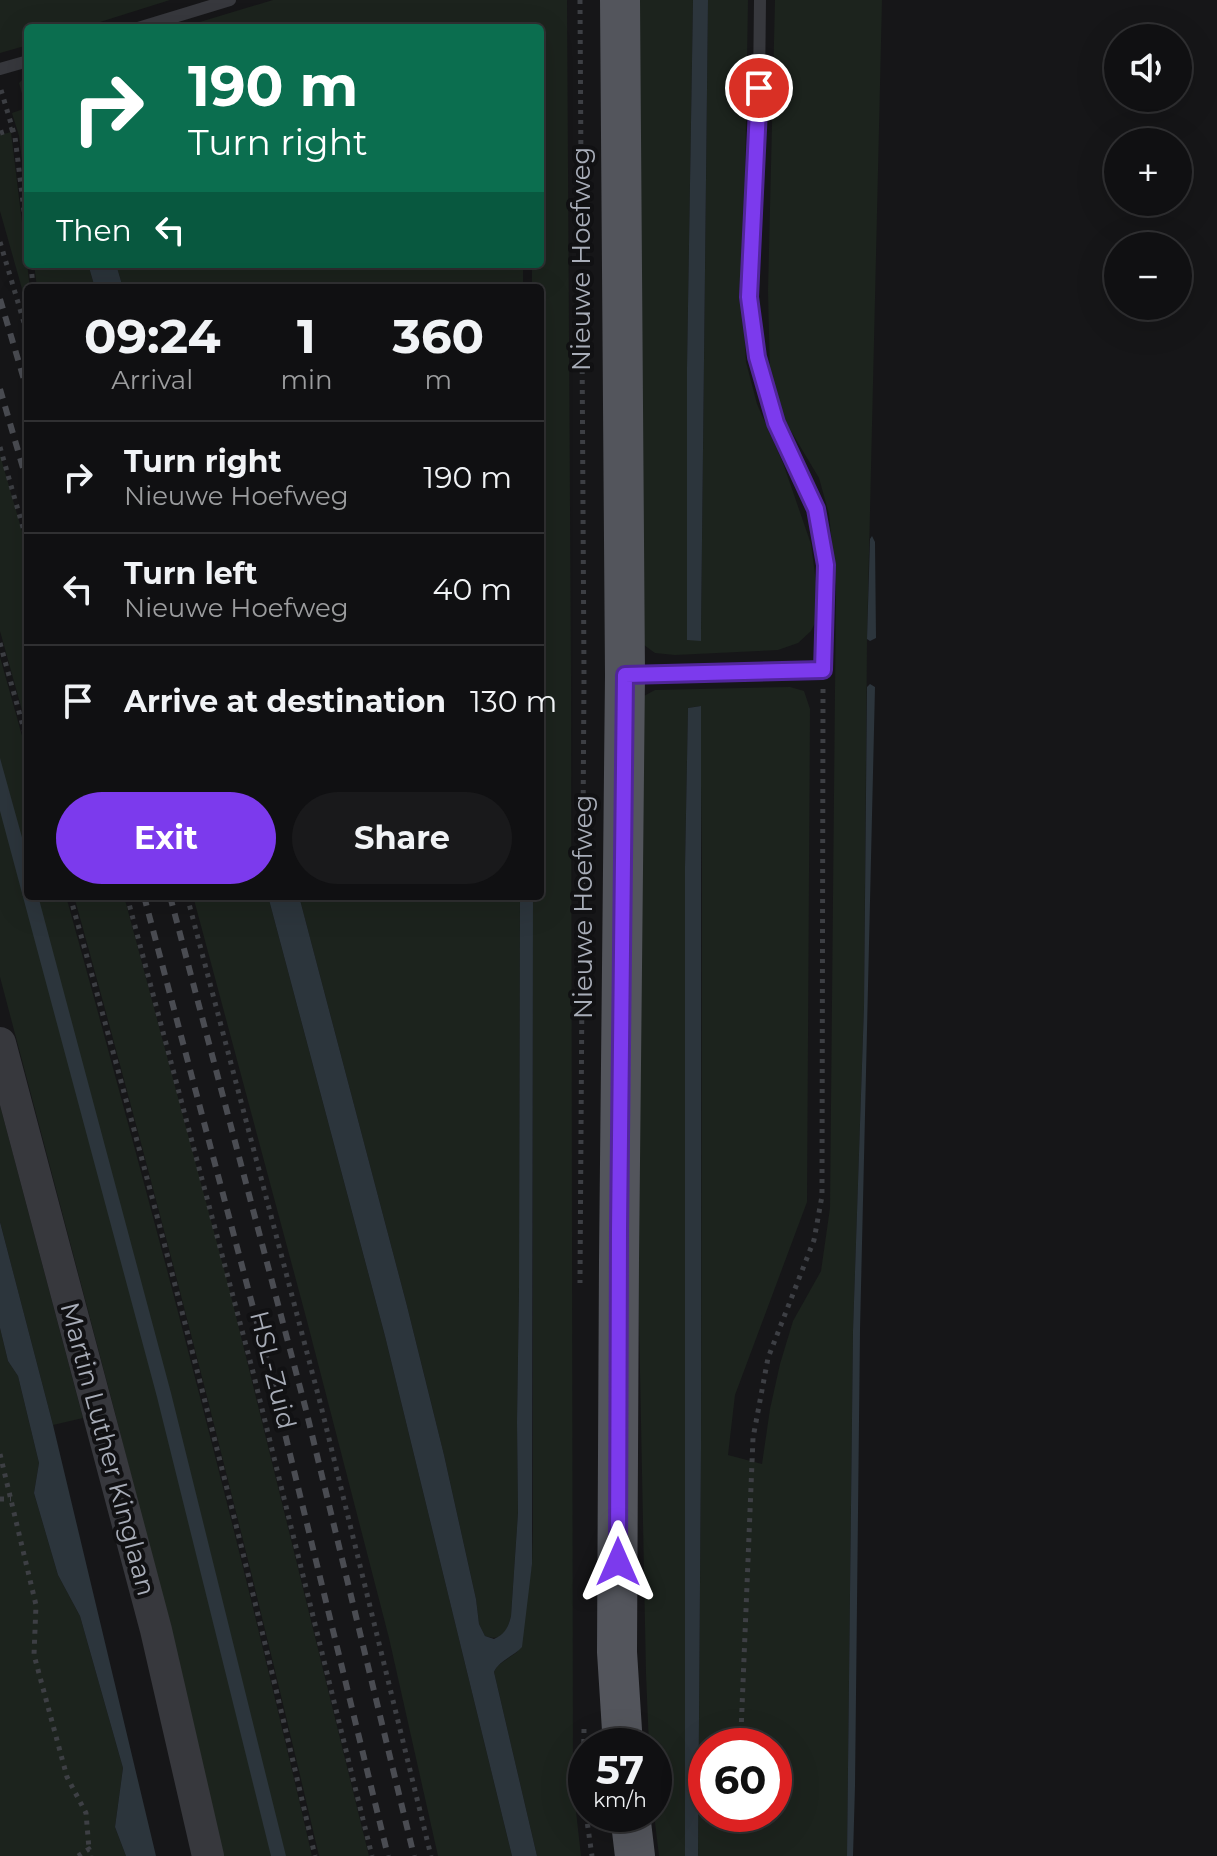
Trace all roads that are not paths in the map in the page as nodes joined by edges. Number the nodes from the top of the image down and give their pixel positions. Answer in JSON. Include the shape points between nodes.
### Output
{"nodes":[{"id":1,"x":230,"y":0,"type":"edge"},
{"id":2,"x":620,"y":0,"type":"edge"},
{"id":3,"x":760,"y":0,"type":"edge"},
{"id":4,"x":151,"y":24,"type":"edge"},
{"id":5,"x":24,"y":62,"type":"edge"},
{"id":6,"x":0,"y":69,"type":"edge"},
{"id":7,"x":625,"y":675,"type":"junction"},
{"id":8,"x":0,"y":1043,"type":"edge"},
{"id":9,"x":622,"y":1728,"type":"edge"},
{"id":10,"x":632,"y":1832,"type":"edge"},
{"id":11,"x":208,"y":1856,"type":"edge"},
{"id":12,"x":635,"y":1856,"type":"edge"}],
"edges":[{"from":1,"to":4,"type":"lane"},
{"from":2,"to":7,"type":"main road","name":"Nieuwe Hoefweg"},
{"from":3,"to":7,"type":"lane","via":[[749,297],[757,357],[776,423],[816,509],[826,565],[823,670]]},
{"from":5,"to":6,"type":"lane"},
{"from":7,"to":9,"type":"main road","name":"Nieuwe Hoefweg","via":[[617,1637]]},
{"from":8,"to":11,"type":"street","name":"Martin Luther Kinglaan","via":[[156,1630]]},
{"from":10,"to":12,"type":"main road"}]}
